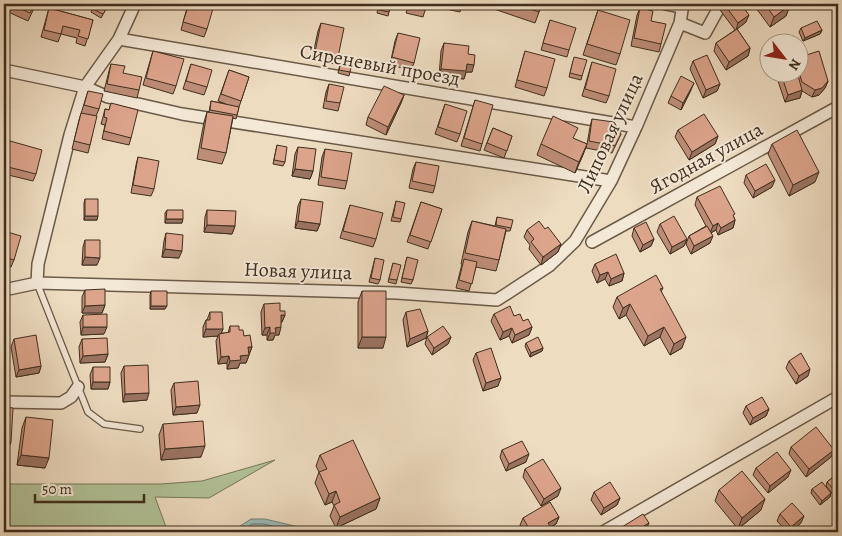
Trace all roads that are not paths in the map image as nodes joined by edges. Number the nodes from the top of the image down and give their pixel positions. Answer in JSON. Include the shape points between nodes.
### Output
{"nodes":[{"id":1,"x":135,"y":4,"type":"edge"},
{"id":2,"x":666,"y":4,"type":"edge"},
{"id":3,"x":721,"y":4,"type":"edge"},
{"id":4,"x":683,"y":5,"type":"edge"},
{"id":5,"x":680,"y":23,"type":"junction"},
{"id":6,"x":119,"y":40,"type":"junction"},
{"id":7,"x":4,"y":70,"type":"edge"},
{"id":8,"x":85,"y":87,"type":"junction"},
{"id":9,"x":838,"y":107,"type":"edge"},
{"id":10,"x":636,"y":127,"type":"junction"},
{"id":11,"x":611,"y":181,"type":"junction"},
{"id":12,"x":592,"y":242,"type":"dead end"},
{"id":13,"x":549,"y":266,"type":"joint"},
{"id":14,"x":37,"y":283,"type":"junction"},
{"id":15,"x":4,"y":290,"type":"edge"},
{"id":16,"x":78,"y":387,"type":"junction"},
{"id":17,"x":838,"y":397,"type":"edge"},
{"id":18,"x":4,"y":402,"type":"edge"},
{"id":19,"x":140,"y":429,"type":"dead end"},
{"id":20,"x":603,"y":532,"type":"edge"}],
"edges":[{"from":1,"to":6,"type":"street"},
{"from":2,"to":4,"type":"street"},
{"from":3,"to":5,"type":"street","via":[[706,32]]},
{"from":4,"to":5,"type":"street","name":"Липовая улица"},
{"from":5,"to":10,"type":"street","name":"Липовая улица"},
{"from":6,"to":8,"type":"street"},
{"from":6,"to":10,"type":"street","name":"Сиреневый проезд"},
{"from":7,"to":8,"type":"street"},
{"from":8,"to":11,"type":"street","via":[[108,97],[182,114]]},
{"from":8,"to":14,"type":"street","via":[[40,255]]},
{"from":9,"to":12,"type":"street","name":"Ягодная улица"},
{"from":10,"to":11,"type":"street","name":"Липовая улица"},
{"from":11,"to":13,"type":"street","name":"Липовая улица","via":[[575,241]]},
{"from":13,"to":14,"type":"street","name":"Новая улица","via":[[497,300],[397,293]]},
{"from":14,"to":15,"type":"street","name":"Новая улица"},
{"from":14,"to":16,"type":"lane"},
{"from":16,"to":18,"type":"street","via":[[61,403]]},
{"from":16,"to":19,"type":"lane","via":[[88,412],[104,424]]},
{"from":17,"to":20,"type":"street"}]}
